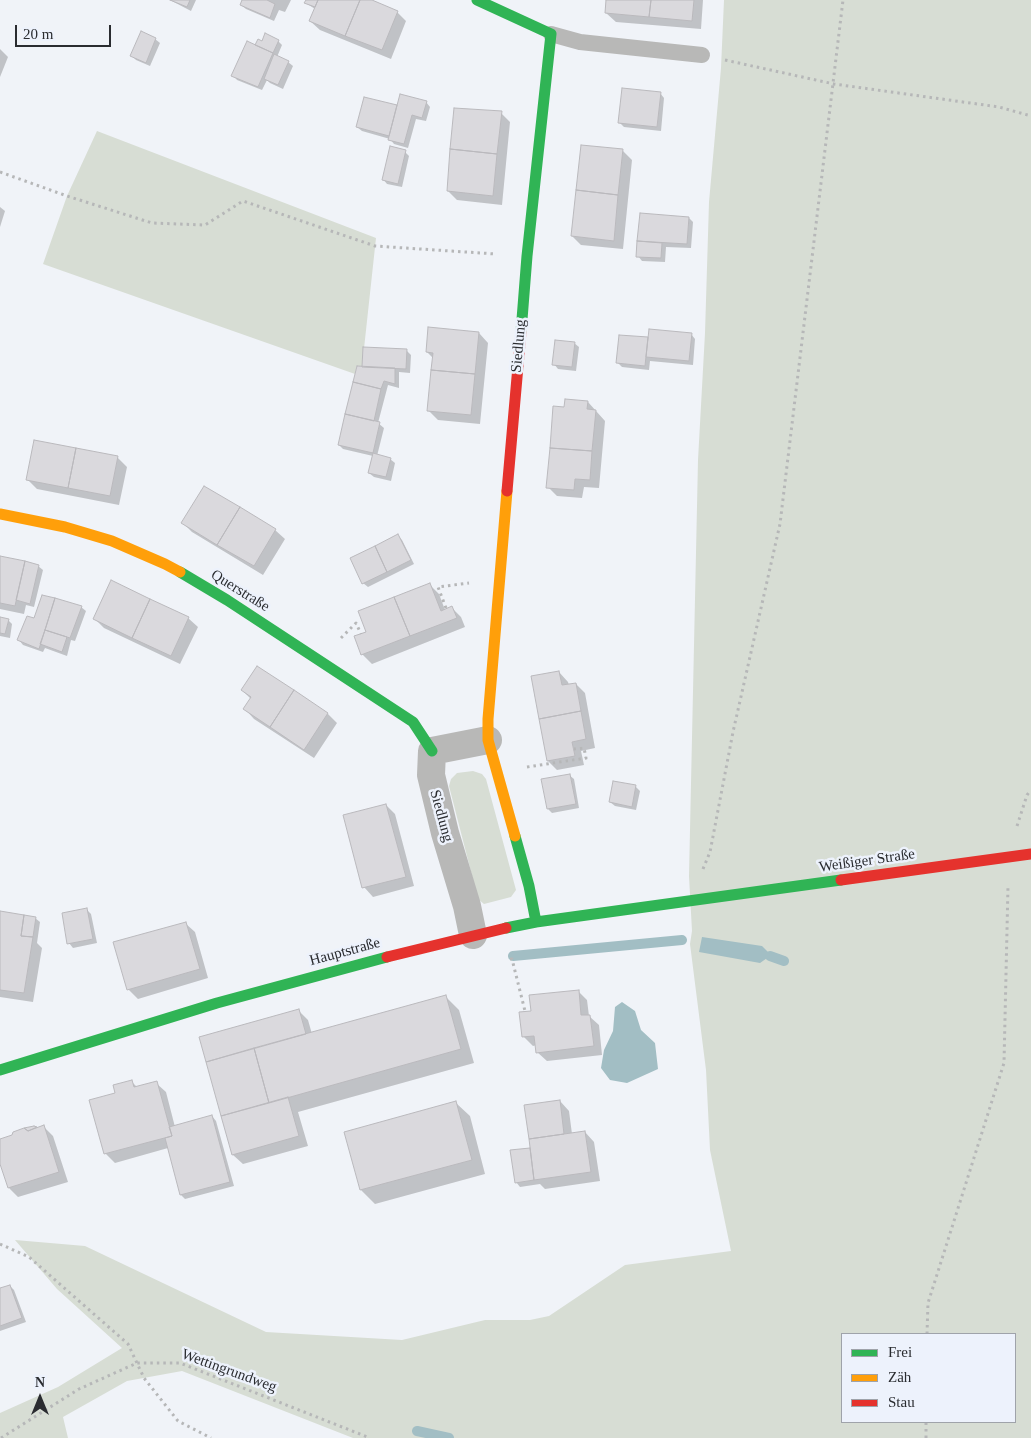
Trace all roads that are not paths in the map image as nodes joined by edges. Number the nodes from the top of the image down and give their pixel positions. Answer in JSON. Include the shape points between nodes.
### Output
{"nodes":[{"id":1,"x":476,"y":0,"type":"edge"},
{"id":2,"x":551,"y":34,"type":"junction"},
{"id":3,"x":702,"y":55,"type":"road end"},
{"id":4,"x":0,"y":514,"type":"edge"},
{"id":5,"x":488,"y":740,"type":"junction"},
{"id":6,"x":432,"y":751,"type":"junction"},
{"id":7,"x":1031,"y":854,"type":"edge"},
{"id":8,"x":706,"y":898,"type":"joint"},
{"id":9,"x":536,"y":922,"type":"junction"},
{"id":10,"x":473,"y":935,"type":"junction"},
{"id":11,"x":0,"y":1070,"type":"edge"}],
"edges":[{"from":1,"to":2,"type":"street"},
{"from":2,"to":3,"type":"lane","via":[[580,42]]},
{"from":2,"to":5,"type":"street","name":"Siedlung","via":[[527,256]]},
{"from":4,"to":6,"type":"street","name":"Querstraße","via":[[112,540],[164,564],[227,600],[413,722]]},
{"from":5,"to":6,"type":"street"},
{"from":5,"to":9,"type":"street","name":"Siedlung"},
{"from":6,"to":10,"type":"street","name":"Siedlung","via":[[431,775]]},
{"from":7,"to":8,"type":"street","name":"Weißiger Straße"},
{"from":8,"to":9,"type":"street","name":"Hauptstraße"},
{"from":9,"to":10,"type":"street","name":"Hauptstraße"},
{"from":10,"to":11,"type":"street","name":"Hauptstraße","via":[[218,1003]]}]}
